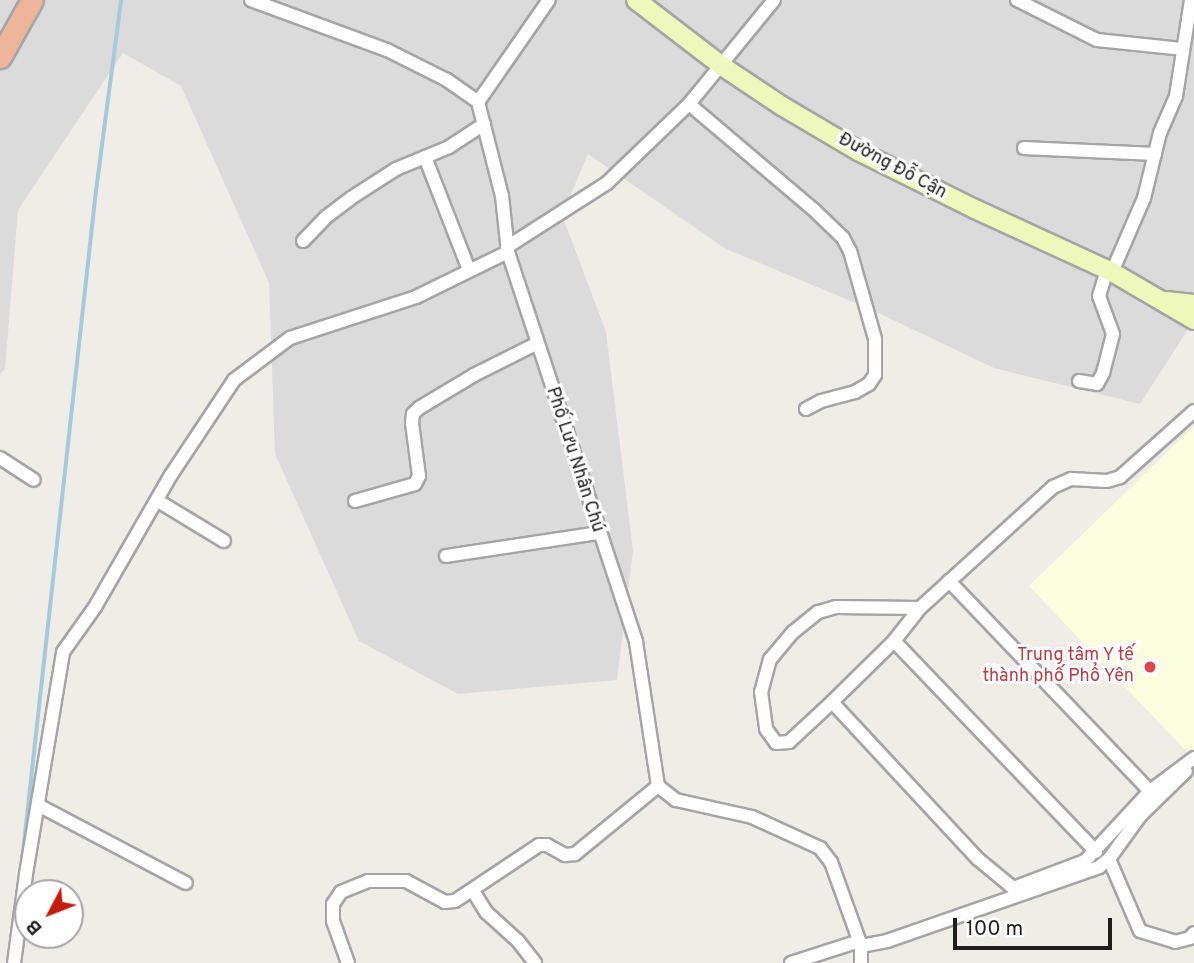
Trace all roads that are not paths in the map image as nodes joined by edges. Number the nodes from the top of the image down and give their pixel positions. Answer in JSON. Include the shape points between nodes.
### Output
{"nodes":[{"id":1,"x":32,"y":0,"type":"edge"},
{"id":2,"x":251,"y":0,"type":"edge"},
{"id":3,"x":549,"y":0,"type":"edge"},
{"id":4,"x":636,"y":0,"type":"edge"},
{"id":5,"x":774,"y":0,"type":"edge"},
{"id":6,"x":1017,"y":0,"type":"edge"},
{"id":7,"x":1191,"y":0,"type":"edge"},
{"id":8,"x":1187,"y":53,"type":"edge"},
{"id":9,"x":0,"y":57,"type":"edge"},
{"id":10,"x":722,"y":66,"type":"junction"},
{"id":11,"x":478,"y":102,"type":"junction"},
{"id":12,"x":689,"y":104,"type":"junction"},
{"id":13,"x":484,"y":124,"type":"junction"},
{"id":14,"x":1024,"y":148,"type":"dead end"},
{"id":15,"x":1155,"y":154,"type":"junction"},
{"id":16,"x":425,"y":157,"type":"junction"},
{"id":17,"x":303,"y":241,"type":"dead end"},
{"id":18,"x":507,"y":249,"type":"junction"},
{"id":19,"x":469,"y":270,"type":"junction"},
{"id":20,"x":1109,"y":270,"type":"junction"},
{"id":21,"x":1166,"y":301,"type":"junction"},
{"id":22,"x":1194,"y":304,"type":"edge"},
{"id":23,"x":1194,"y":320,"type":"edge"},
{"id":24,"x":536,"y":344,"type":"junction"},
{"id":25,"x":1079,"y":381,"type":"dead end"},
{"id":26,"x":806,"y":409,"type":"dead end"},
{"id":27,"x":1194,"y":411,"type":"edge"},
{"id":28,"x":0,"y":457,"type":"edge"},
{"id":29,"x":34,"y":480,"type":"dead end"},
{"id":30,"x":355,"y":501,"type":"dead end"},
{"id":31,"x":158,"y":502,"type":"junction"},
{"id":32,"x":598,"y":533,"type":"junction"},
{"id":33,"x":224,"y":541,"type":"dead end"},
{"id":34,"x":446,"y":556,"type":"dead end"},
{"id":35,"x":949,"y":580,"type":"junction"},
{"id":36,"x":920,"y":608,"type":"junction"},
{"id":37,"x":894,"y":641,"type":"junction"},
{"id":38,"x":832,"y":702,"type":"junction"},
{"id":39,"x":1194,"y":760,"type":"edge"},
{"id":40,"x":658,"y":786,"type":"junction"},
{"id":41,"x":1150,"y":791,"type":"junction"},
{"id":42,"x":38,"y":805,"type":"junction"},
{"id":43,"x":1096,"y":852,"type":"junction"},
{"id":44,"x":1109,"y":859,"type":"junction"},
{"id":45,"x":186,"y":883,"type":"dead end"},
{"id":46,"x":473,"y":891,"type":"junction"},
{"id":47,"x":1194,"y":933,"type":"edge"},
{"id":48,"x":860,"y":944,"type":"junction"},
{"id":49,"x":14,"y":963,"type":"edge"},
{"id":50,"x":348,"y":963,"type":"edge"},
{"id":51,"x":535,"y":963,"type":"edge"},
{"id":52,"x":791,"y":963,"type":"edge"},
{"id":53,"x":861,"y":963,"type":"edge"}],
"edges":[{"from":1,"to":9,"type":"highway"},
{"from":2,"to":11,"type":"street","via":[[387,50],[447,80]]},
{"from":3,"to":11,"type":"street"},
{"from":4,"to":10,"type":"main road","name":"Đường Đỗ Cận"},
{"from":5,"to":10,"type":"street"},
{"from":6,"to":8,"type":"street","via":[[1097,40]]},
{"from":7,"to":8,"type":"street"},
{"from":8,"to":15,"type":"street"},
{"from":10,"to":12,"type":"street"},
{"from":10,"to":20,"type":"main road","name":"Đường Đỗ Cận","via":[[858,151]]},
{"from":11,"to":13,"type":"street","name":"Phố Lưu Nhân Chú"},
{"from":12,"to":18,"type":"street","via":[[596,192]]},
{"from":12,"to":26,"type":"street","via":[[813,209],[850,251],[875,339],[875,375],[855,392]]},
{"from":13,"to":16,"type":"street"},
{"from":13,"to":18,"type":"street","name":"Phố Lưu Nhân Chú","via":[[502,196]]},
{"from":14,"to":15,"type":"street"},
{"from":15,"to":20,"type":"street","via":[[1144,198]]},
{"from":16,"to":17,"type":"street","via":[[351,198]]},
{"from":16,"to":19,"type":"street"},
{"from":18,"to":19,"type":"street"},
{"from":18,"to":24,"type":"street","name":"Phố Lưu Nhân Chú"},
{"from":19,"to":31,"type":"street","via":[[416,297],[303,332],[276,346],[234,380]]},
{"from":20,"to":21,"type":"main road","name":"Đường Đỗ Cận"},
{"from":20,"to":25,"type":"street","via":[[1099,296],[1113,334],[1103,373],[1097,384]]},
{"from":21,"to":22,"type":"main road","name":"Đường Đỗ Cận"},
{"from":21,"to":23,"type":"main road","name":"Đường Đỗ Cận"},
{"from":24,"to":30,"type":"street","via":[[419,408],[412,423],[419,475],[415,484]]},
{"from":24,"to":32,"type":"street","name":"Phố Lưu Nhân Chú"},
{"from":27,"to":35,"type":"street","via":[[1120,477],[1071,479],[1053,487]]},
{"from":28,"to":29,"type":"street"},
{"from":31,"to":33,"type":"street"},
{"from":31,"to":42,"type":"street","via":[[63,652]]},
{"from":32,"to":34,"type":"street"},
{"from":32,"to":40,"type":"street","name":"Phố Lưu Nhân Chú","via":[[636,642]]},
{"from":35,"to":36,"type":"street"},
{"from":35,"to":41,"type":"street"},
{"from":36,"to":37,"type":"street"},
{"from":36,"to":38,"type":"street","via":[[836,607],[818,612],[793,632],[770,659],[761,691],[766,729],[776,743],[789,742]]},
{"from":37,"to":38,"type":"street"},
{"from":37,"to":43,"type":"street"},
{"from":38,"to":43,"type":"street","via":[[978,859],[1013,888],[1068,869]]},
{"from":39,"to":41,"type":"street"},
{"from":39,"to":44,"type":"street","via":[[1140,816]]},
{"from":40,"to":46,"type":"street","via":[[575,854],[539,845]]},
{"from":40,"to":48,"type":"street","via":[[676,800],[752,817],[820,848],[831,862]]},
{"from":41,"to":43,"type":"street"},
{"from":42,"to":45,"type":"street"},
{"from":42,"to":49,"type":"street"},
{"from":44,"to":47,"type":"street","via":[[1140,931],[1175,942]]},
{"from":44,"to":48,"type":"street","via":[[1099,867],[986,908],[887,941]]},
{"from":46,"to":50,"type":"street","via":[[450,903],[406,881],[368,881],[341,892],[333,904],[333,921]]},
{"from":46,"to":51,"type":"street","via":[[486,912],[519,941]]},
{"from":48,"to":52,"type":"street"},
{"from":48,"to":53,"type":"street"}]}
